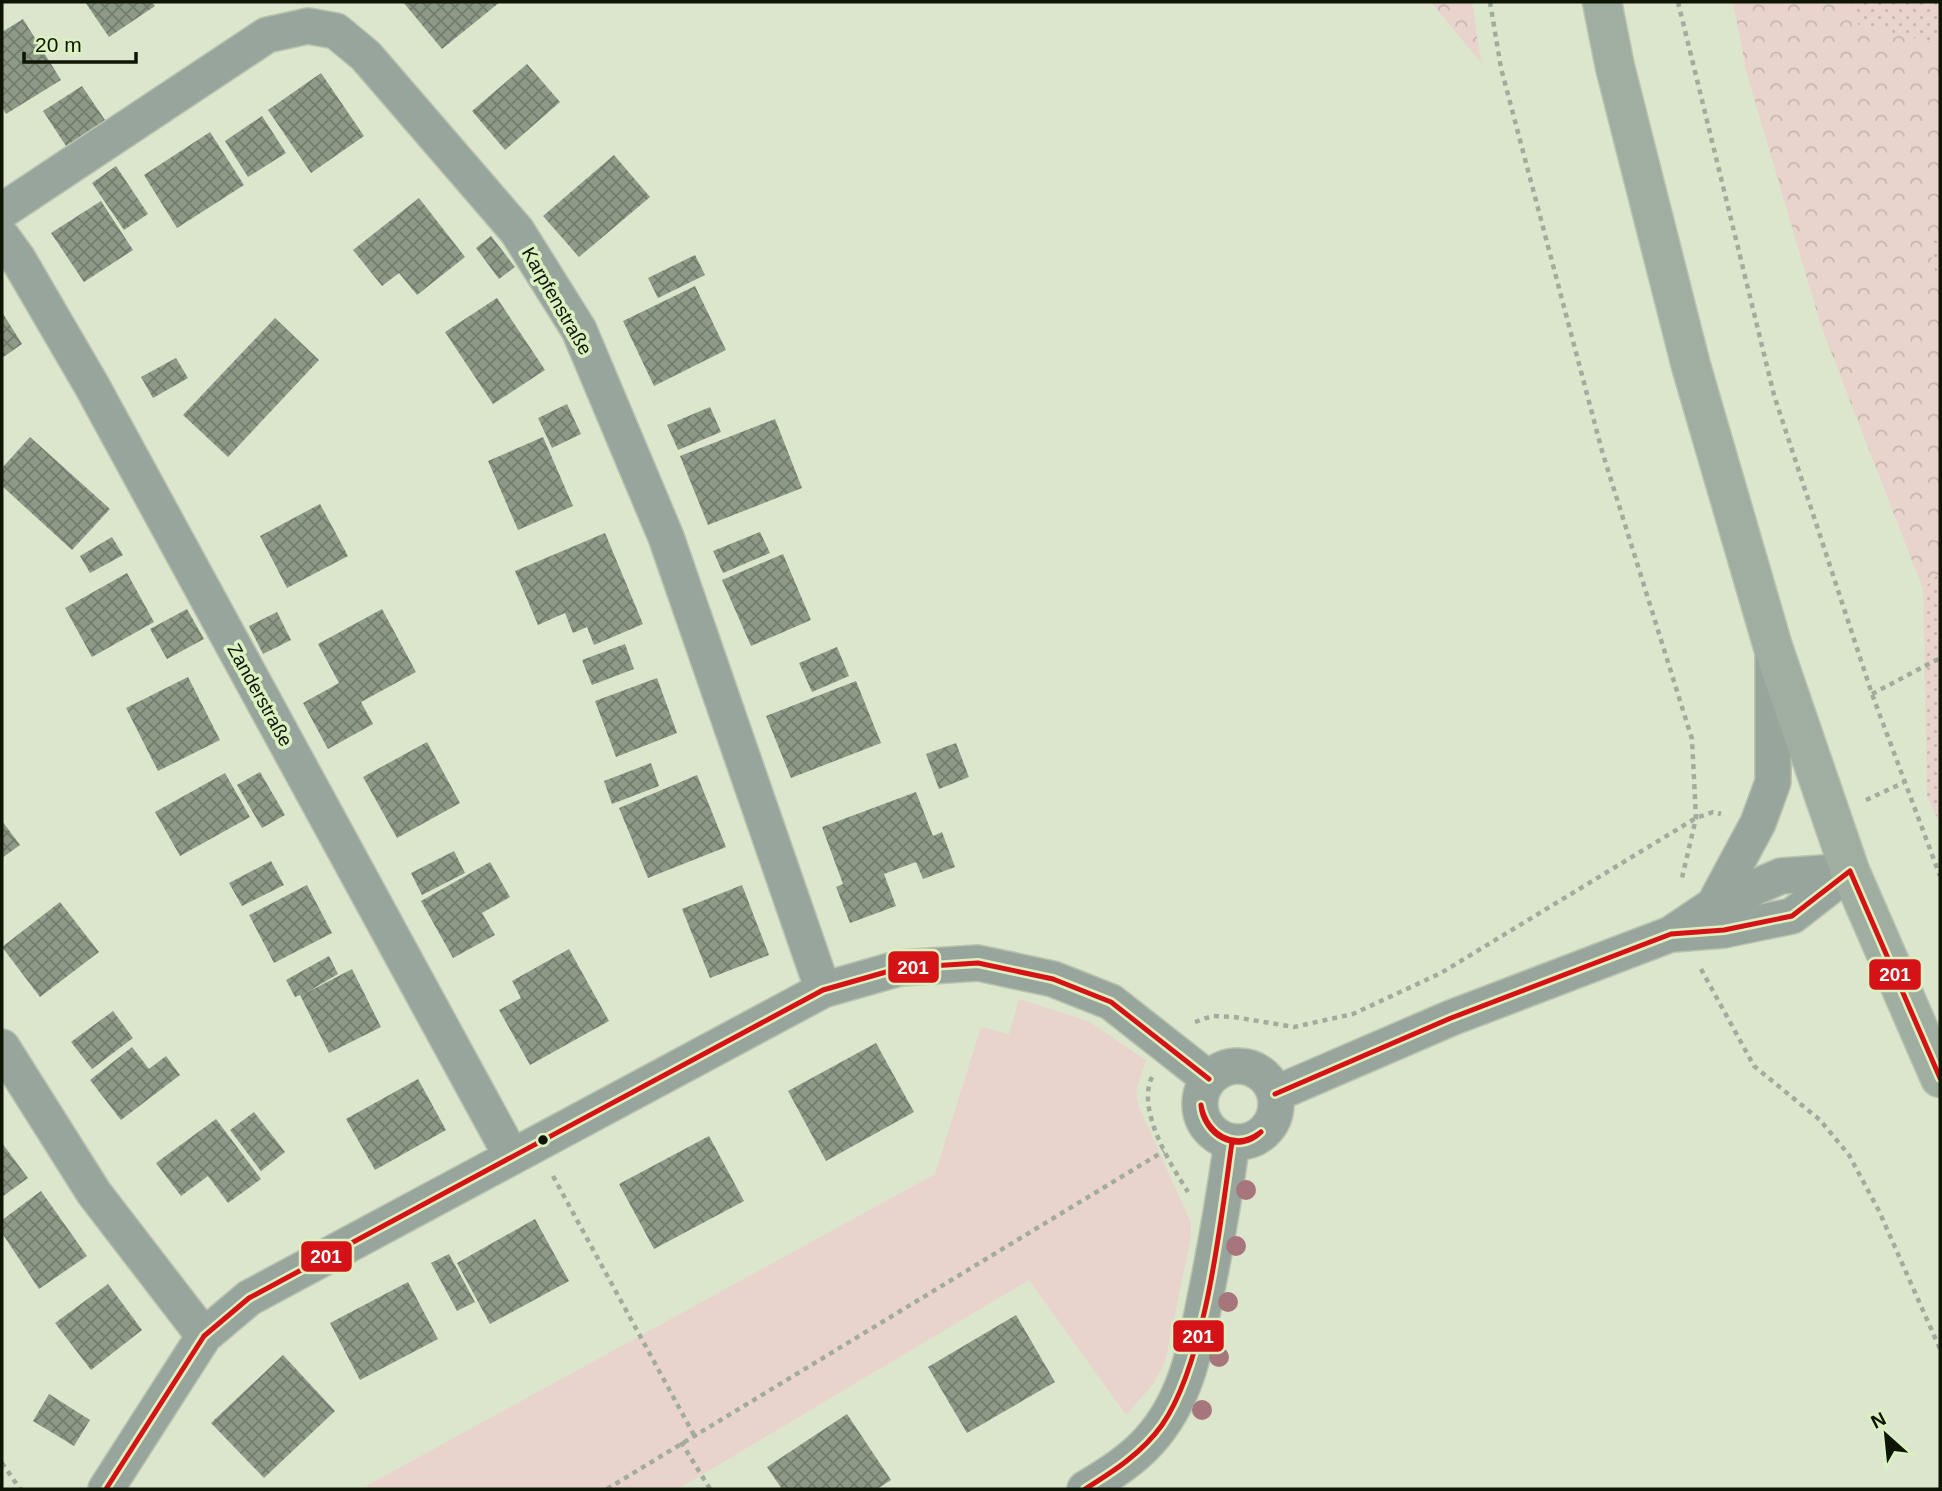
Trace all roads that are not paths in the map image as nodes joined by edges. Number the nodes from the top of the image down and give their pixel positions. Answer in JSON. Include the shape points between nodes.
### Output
{"nodes":[{"id":1,"x":1602,"y":2,"type":"edge"},
{"id":2,"x":2,"y":211,"type":"edge"},
{"id":3,"x":2,"y":237,"type":"edge"},
{"id":4,"x":1773,"y":647,"type":"junction"},
{"id":5,"x":1850,"y":871,"type":"junction"},
{"id":6,"x":1714,"y":905,"type":"junction"},
{"id":7,"x":1671,"y":934,"type":"junction"},
{"id":8,"x":822,"y":990,"type":"junction"},
{"id":9,"x":2,"y":1047,"type":"edge"},
{"id":10,"x":1940,"y":1078,"type":"edge"},
{"id":11,"x":1209,"y":1079,"type":"junction"},
{"id":12,"x":1275,"y":1094,"type":"junction"},
{"id":13,"x":1232,"y":1142,"type":"junction"},
{"id":14,"x":524,"y":1151,"type":"junction"},
{"id":15,"x":204,"y":1336,"type":"junction"},
{"id":16,"x":106,"y":1489,"type":"edge"},
{"id":17,"x":1085,"y":1489,"type":"edge"}],
"edges":[{"from":1,"to":4,"type":"main road","via":[[1691,366]]},
{"from":2,"to":8,"type":"street","name":"Karpfenstraße","via":[[267,35],[308,26],[336,31],[366,56],[517,231],[579,330],[666,537]]},
{"from":3,"to":14,"type":"street","name":"Zanderstraße","via":[[92,386]]},
{"from":4,"to":5,"type":"main road"},
{"from":4,"to":6,"type":"street","via":[[1773,782],[1758,823]]},
{"from":5,"to":6,"type":"street","via":[[1781,876]]},
{"from":5,"to":7,"type":"street","via":[[1792,916],[1724,930]]},
{"from":5,"to":10,"type":"main road"},
{"from":6,"to":7,"type":"street"},
{"from":7,"to":12,"type":"street","via":[[1451,1018]]},
{"from":8,"to":11,"type":"street","via":[[900,968],[978,963],[1053,979],[1111,1002]]},
{"from":8,"to":14,"type":"street"},
{"from":9,"to":15,"type":"street","via":[[93,1193]]},
{"from":11,"to":12,"type":"street","via":[[1233,1066],[1247,1067],[1260,1072]]},
{"from":11,"to":13,"type":"street","via":[[1200,1100],[1205,1123]]},
{"from":12,"to":13,"type":"street","via":[[1271,1124],[1254,1138]]},
{"from":13,"to":17,"type":"street","via":[[1191,1370],[1173,1408],[1149,1441],[1120,1468]]},
{"from":14,"to":15,"type":"street","via":[[250,1298]]},
{"from":15,"to":16,"type":"street"}]}
